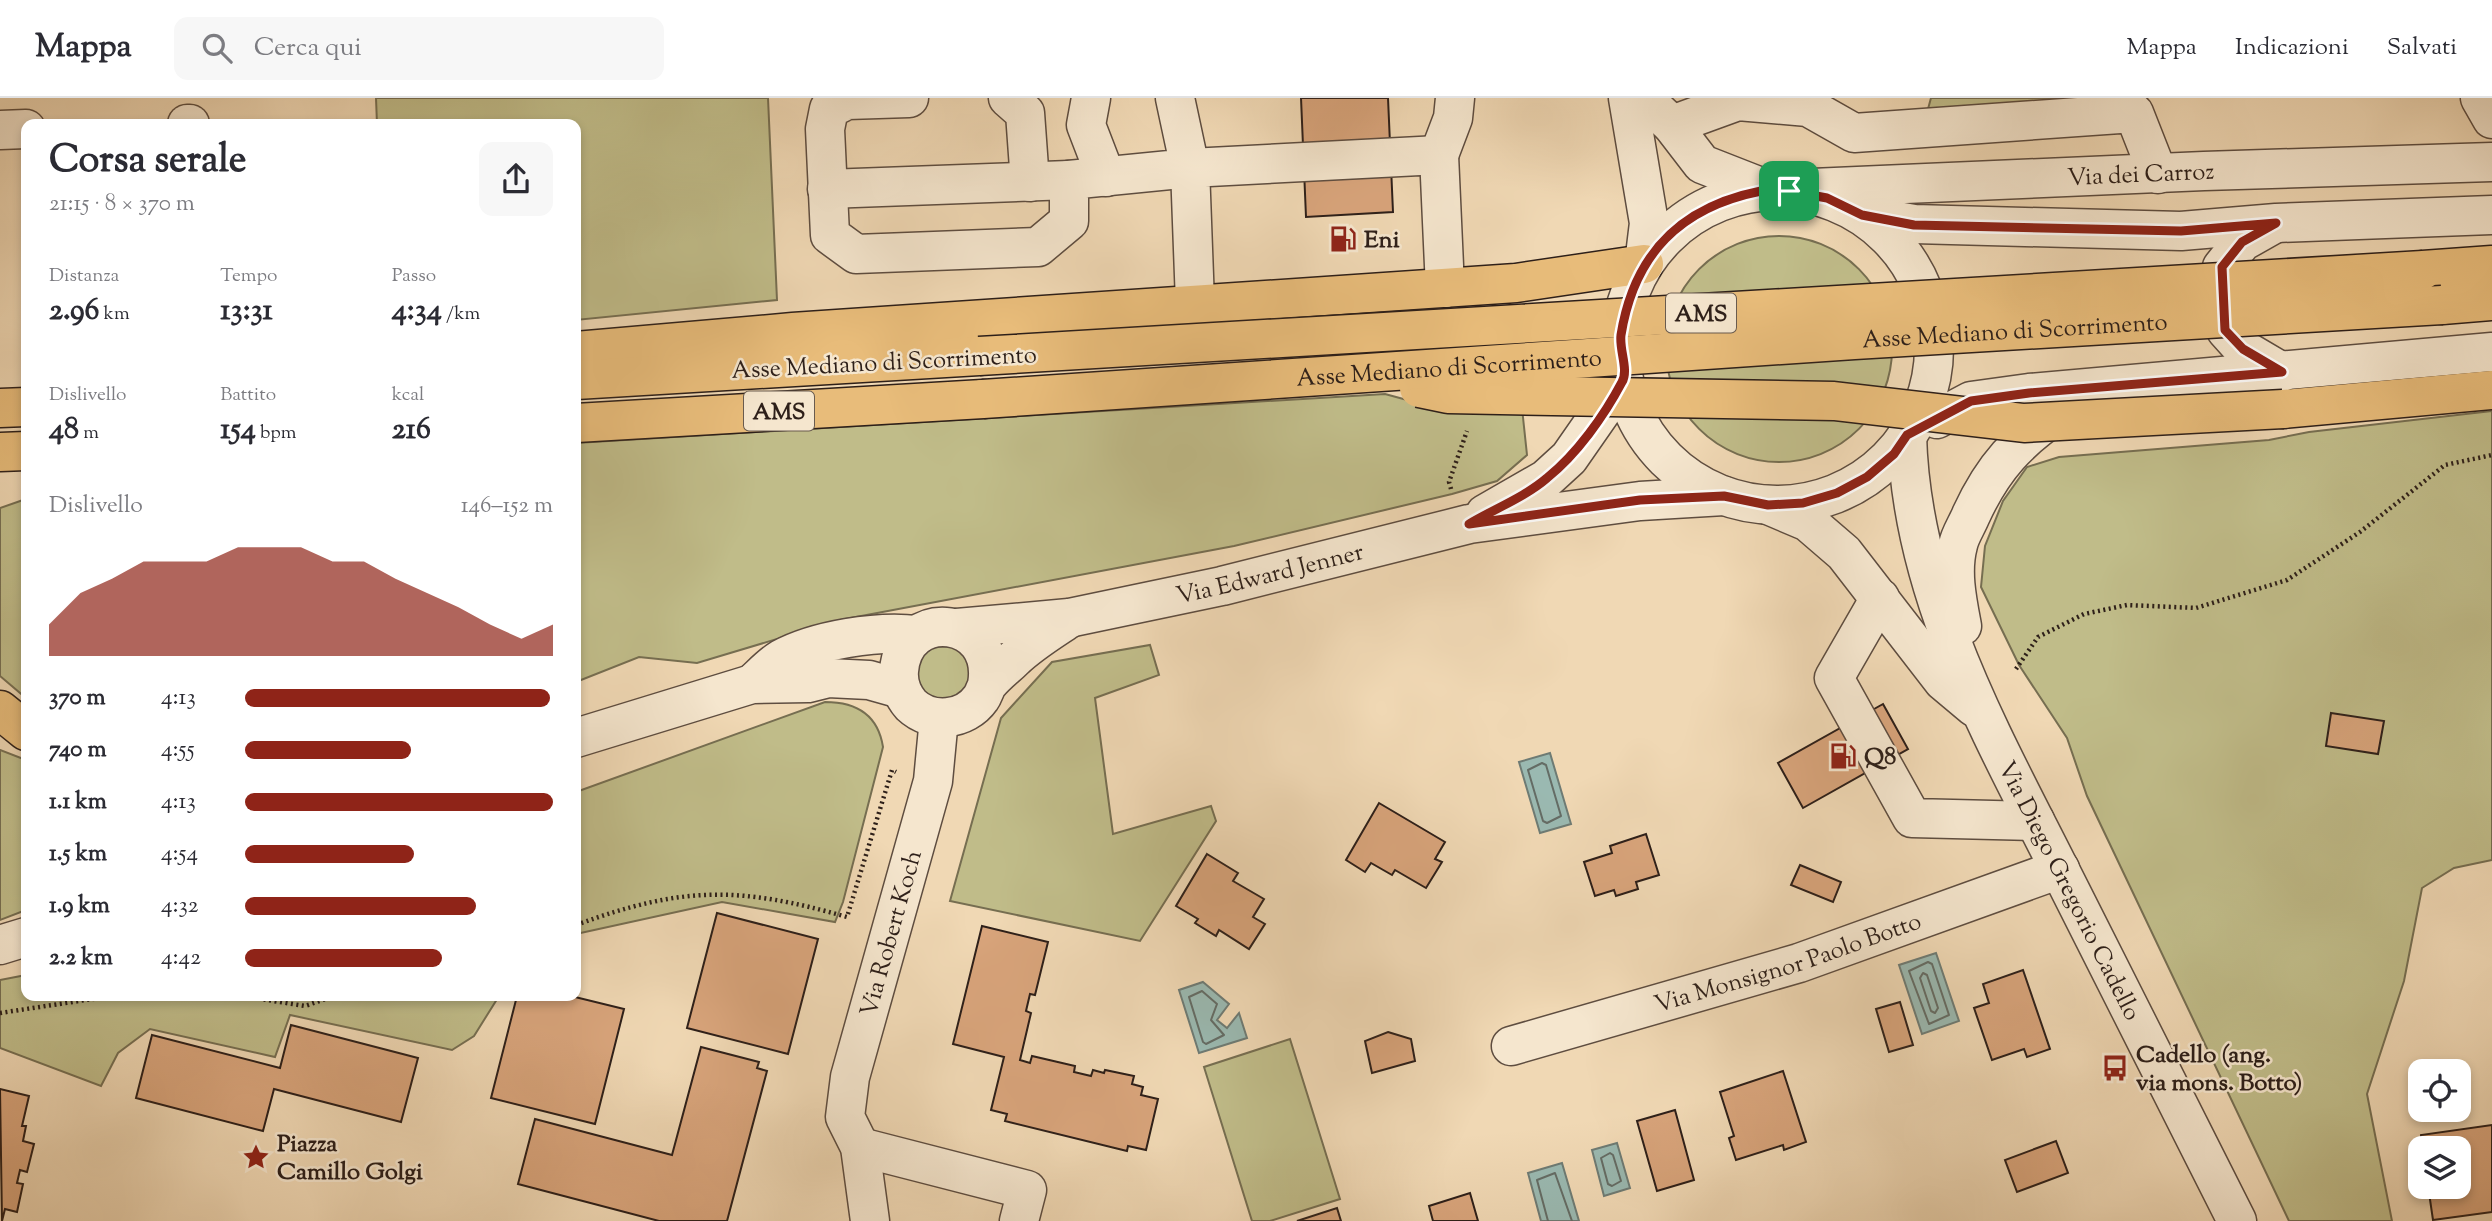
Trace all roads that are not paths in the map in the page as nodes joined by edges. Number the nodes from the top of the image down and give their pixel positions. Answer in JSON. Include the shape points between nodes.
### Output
{"nodes":[{"id":1,"x":909,"y":98,"type":"edge"},
{"id":2,"x":1008,"y":98,"type":"edge"},
{"id":3,"x":1091,"y":98,"type":"edge"},
{"id":4,"x":1175,"y":98,"type":"edge"},
{"id":5,"x":1455,"y":98,"type":"edge"},
{"id":6,"x":1628,"y":98,"type":"edge"},
{"id":7,"x":1643,"y":98,"type":"edge"},
{"id":8,"x":2480,"y":98,"type":"edge"},
{"id":9,"x":2492,"y":119,"type":"edge"},
{"id":10,"x":1672,"y":125,"type":"junction"},
{"id":11,"x":0,"y":130,"type":"edge"},
{"id":12,"x":21,"y":130,"type":"edge"},
{"id":13,"x":1854,"y":133,"type":"junction"},
{"id":14,"x":1439,"y":155,"type":"junction"},
{"id":15,"x":2492,"y":162,"type":"edge"},
{"id":16,"x":1190,"y":167,"type":"junction"},
{"id":17,"x":2204,"y":171,"type":"junction"},
{"id":18,"x":2158,"y":174,"type":"junction"},
{"id":19,"x":1088,"y":178,"type":"junction"},
{"id":20,"x":1030,"y":182,"type":"junction"},
{"id":21,"x":827,"y":189,"type":"junction"},
{"id":22,"x":1780,"y":191,"type":"junction"},
{"id":23,"x":1868,"y":200,"type":"junction"},
{"id":24,"x":2492,"y":215,"type":"edge"},
{"id":25,"x":2276,"y":223,"type":"junction"},
{"id":26,"x":2088,"y":231,"type":"junction"},
{"id":27,"x":1644,"y":264,"type":"junction"},
{"id":28,"x":2492,"y":265,"type":"edge"},
{"id":29,"x":1445,"y":288,"type":"junction"},
{"id":30,"x":2492,"y":302,"type":"edge"},
{"id":31,"x":1195,"y":303,"type":"junction"},
{"id":32,"x":581,"y":351,"type":"edge"},
{"id":33,"x":2492,"y":352,"type":"edge"},
{"id":34,"x":2282,"y":372,"type":"junction"},
{"id":35,"x":1352,"y":376,"type":"junction"},
{"id":36,"x":1624,"y":379,"type":"junction"},
{"id":37,"x":581,"y":380,"type":"edge"},
{"id":38,"x":2114,"y":388,"type":"junction"},
{"id":39,"x":2492,"y":390,"type":"edge"},
{"id":40,"x":21,"y":407,"type":"edge"},
{"id":41,"x":0,"y":408,"type":"edge"},
{"id":42,"x":581,"y":423,"type":"edge"},
{"id":43,"x":1907,"y":435,"type":"junction"},
{"id":44,"x":21,"y":451,"type":"edge"},
{"id":45,"x":0,"y":452,"type":"edge"},
{"id":46,"x":21,"y":477,"type":"edge"},
{"id":47,"x":0,"y":478,"type":"edge"},
{"id":48,"x":1724,"y":496,"type":"junction"},
{"id":49,"x":1768,"y":505,"type":"junction"},
{"id":50,"x":1469,"y":524,"type":"junction"},
{"id":51,"x":1880,"y":598,"type":"junction"},
{"id":52,"x":1069,"y":618,"type":"junction"},
{"id":53,"x":957,"y":628,"type":"junction"},
{"id":54,"x":917,"y":635,"type":"junction"},
{"id":55,"x":752,"y":684,"type":"junction"},
{"id":56,"x":988,"y":685,"type":"junction"},
{"id":57,"x":901,"y":689,"type":"junction"},
{"id":58,"x":0,"y":710,"type":"edge"},
{"id":59,"x":1978,"y":710,"type":"junction"},
{"id":60,"x":939,"y":718,"type":"junction"},
{"id":61,"x":0,"y":726,"type":"edge"},
{"id":62,"x":21,"y":728,"type":"edge"},
{"id":63,"x":21,"y":731,"type":"edge"},
{"id":64,"x":581,"y":736,"type":"edge"},
{"id":65,"x":2035,"y":821,"type":"junction"},
{"id":66,"x":2060,"y":869,"type":"junction"},
{"id":67,"x":21,"y":938,"type":"edge"},
{"id":68,"x":0,"y":944,"type":"edge"},
{"id":69,"x":1511,"y":1046,"type":"dead end"},
{"id":70,"x":860,"y":1147,"type":"junction"},
{"id":71,"x":870,"y":1221,"type":"edge"},
{"id":72,"x":1020,"y":1221,"type":"edge"},
{"id":73,"x":2237,"y":1221,"type":"edge"}],
"edges":[{"from":1,"to":21,"type":"street","via":[[847,100],[829,109]]},
{"from":2,"to":20,"type":"street","via":[[1025,113]]},
{"from":3,"to":19,"type":"street","via":[[1086,125]]},
{"from":4,"to":16,"type":"street"},
{"from":5,"to":14,"type":"street"},
{"from":6,"to":27,"type":"street","via":[[1649,223]]},
{"from":7,"to":10,"type":"street"},
{"from":8,"to":9,"type":"street"},
{"from":10,"to":13,"type":"street","via":[[1738,101],[1808,107]]},
{"from":10,"to":22,"type":"street","via":[[1702,164]]},
{"from":11,"to":12,"type":"street"},
{"from":13,"to":18,"type":"street","via":[[2134,113]]},
{"from":13,"to":23,"type":"street"},
{"from":14,"to":16,"type":"street"},
{"from":14,"to":29,"type":"street"},
{"from":15,"to":17,"type":"street","name":"Via dei Carroz"},
{"from":16,"to":19,"type":"street"},
{"from":16,"to":31,"type":"street"},
{"from":17,"to":18,"type":"street","name":"Via dei Carroz"},
{"from":17,"to":26,"type":"street","via":[[2147,191]]},
{"from":18,"to":23,"type":"street","name":"Via dei Carroz"},
{"from":19,"to":20,"type":"street"},
{"from":19,"to":21,"type":"street","via":[[1069,221],[1038,247],[856,254],[830,235]]},
{"from":20,"to":21,"type":"street"},
{"from":22,"to":23,"type":"street","name":"Via dei Carroz"},
{"from":22,"to":27,"type":"street","name":"Via dei Carroz","via":[[1733,197],[1707,208],[1668,235]]},
{"from":23,"to":26,"type":"street","name":"Via dei Carroz","via":[[1914,225]]},
{"from":23,"to":43,"type":"street","via":[[1910,263],[1925,293],[1933,327],[1928,394]]},
{"from":24,"to":25,"type":"street","name":"Via dei Carroz"},
{"from":25,"to":26,"type":"street","name":"Via dei Carroz","via":[[2181,231]]},
{"from":25,"to":34,"type":"street","via":[[2242,242],[2222,267],[2225,330],[2243,349]]},
{"from":27,"to":29,"type":"highway"},
{"from":27,"to":36,"type":"street","via":[[1628,301],[1620,340]]},
{"from":28,"to":37,"type":"highway","name":"Asse Mediano di Scorrimento","number":"AMS","bridge":true},
{"from":29,"to":31,"type":"highway"},
{"from":30,"to":35,"type":"highway","name":"Asse Mediano di Scorrimento","number":"AMS","bridge":true},
{"from":31,"to":32,"type":"highway"},
{"from":33,"to":34,"type":"street"},
{"from":34,"to":38,"type":"street"},
{"from":35,"to":39,"type":"highway","bridge":true,"via":[[1448,394],[1834,401],[2024,423],[2283,409]]},
{"from":35,"to":42,"type":"highway","name":"Asse Mediano di Scorrimento","number":"AMS","bridge":true},
{"from":36,"to":48,"type":"street","via":[[1648,438],[1695,482]]},
{"from":36,"to":50,"type":"street","name":"Via Edward Jenner","via":[[1586,436],[1546,479]]},
{"from":38,"to":43,"type":"street","via":[[1971,401]]},
{"from":38,"to":59,"type":"street","via":[[2071,405],[2006,456],[1982,491],[1958,545],[1955,588]]},
{"from":40,"to":41,"type":"highway"},
{"from":43,"to":49,"type":"street","via":[[1894,454],[1867,477],[1837,493],[1803,503]]},
{"from":43,"to":59,"type":"street","name":"Via Diego Gregorio Cadello","via":[[1908,480],[1923,560]]},
{"from":44,"to":45,"type":"highway"},
{"from":46,"to":47,"type":"highway"},
{"from":48,"to":49,"type":"street"},
{"from":48,"to":50,"type":"street","name":"Via Edward Jenner","via":[[1640,500]]},
{"from":49,"to":51,"type":"street","name":"Via Diego Gregorio Cadello","via":[[1808,522],[1844,554]]},
{"from":50,"to":52,"type":"street","name":"Via Edward Jenner","via":[[1222,586]]},
{"from":51,"to":59,"type":"street","name":"Via Diego Gregorio Cadello","via":[[1943,681]]},
{"from":51,"to":65,"type":"street","via":[[1834,678],[1912,818]]},
{"from":52,"to":53,"type":"street","name":"Via Edward Jenner"},
{"from":52,"to":56,"type":"street","name":"Via Edward Jenner","via":[[1027,647]]},
{"from":53,"to":54,"type":"street","via":[[943,626]]},
{"from":53,"to":56,"type":"street","via":[[984,650]]},
{"from":54,"to":55,"type":"street","via":[[889,632],[836,641],[781,659]]},
{"from":54,"to":57,"type":"street","via":[[900,660]]},
{"from":55,"to":57,"type":"street","via":[[828,678],[869,680]]},
{"from":55,"to":64,"type":"street"},
{"from":56,"to":60,"type":"street","via":[[971,709]]},
{"from":57,"to":60,"type":"street","via":[[914,707]]},
{"from":58,"to":62,"type":"highway"},
{"from":59,"to":65,"type":"street","name":"Via Diego Gregorio Cadello"},
{"from":60,"to":70,"type":"street","name":"Via Robert Koch","via":[[933,781],[850,1077],[845,1117]]},
{"from":61,"to":63,"type":"street"},
{"from":65,"to":66,"type":"street","name":"Via Diego Gregorio Cadello"},
{"from":66,"to":69,"type":"street","name":"Via Monsignor Paolo Botto","via":[[1799,963]]},
{"from":66,"to":73,"type":"street","name":"Via Diego Gregorio Cadello"},
{"from":67,"to":68,"type":"street"},
{"from":70,"to":71,"type":"street","name":"Via Robert Koch"},
{"from":70,"to":72,"type":"street","via":[[1027,1190]]}]}
